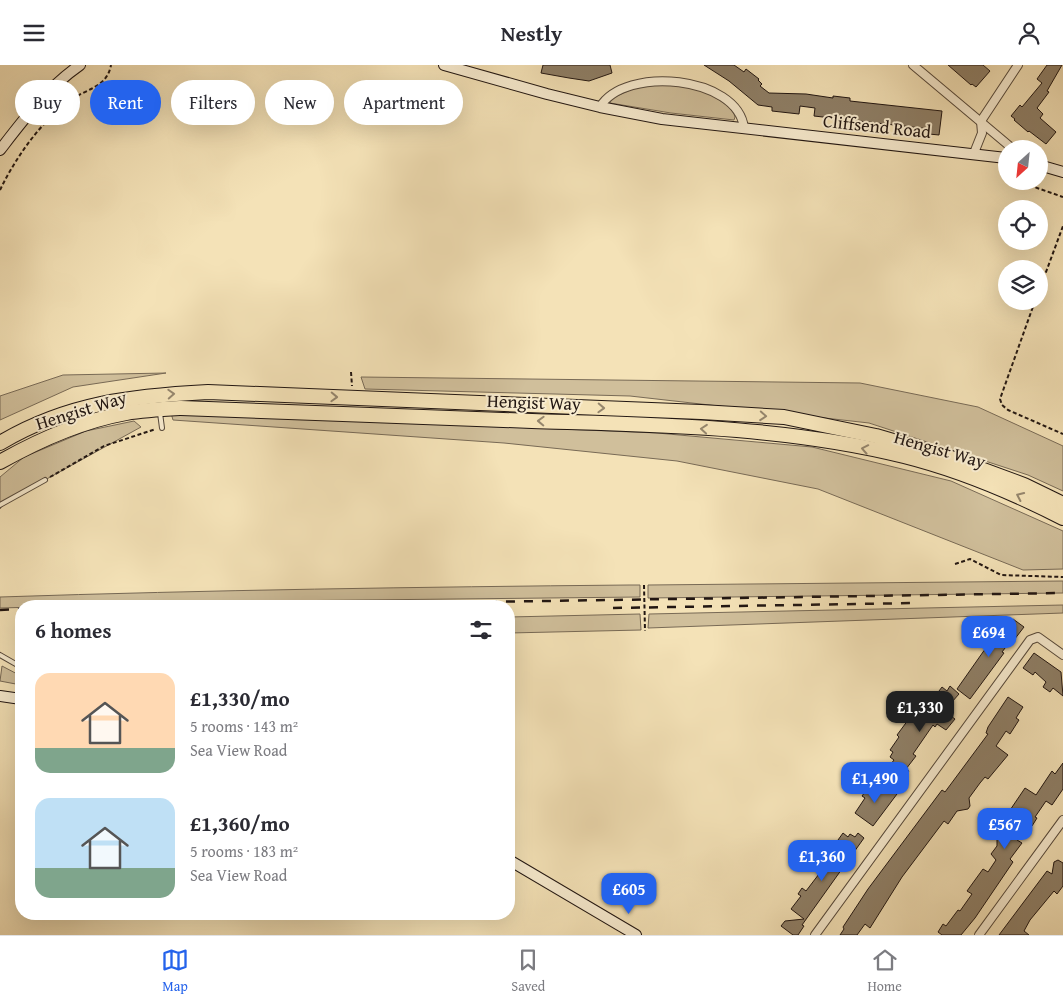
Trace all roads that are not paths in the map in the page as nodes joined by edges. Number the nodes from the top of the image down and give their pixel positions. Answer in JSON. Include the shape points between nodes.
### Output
{"nodes":[{"id":1,"x":444,"y":65,"type":"edge"},
{"id":2,"x":913,"y":65,"type":"edge"},
{"id":3,"x":1018,"y":65,"type":"edge"},
{"id":4,"x":78,"y":66,"type":"edge"},
{"id":5,"x":600,"y":107,"type":"junction"},
{"id":6,"x":981,"y":121,"type":"junction"},
{"id":7,"x":744,"y":128,"type":"junction"},
{"id":8,"x":1003,"y":140,"type":"edge"},
{"id":9,"x":0,"y":150,"type":"edge"},
{"id":10,"x":974,"y":153,"type":"junction"},
{"id":11,"x":998,"y":157,"type":"edge"},
{"id":12,"x":1048,"y":168,"type":"edge"},
{"id":13,"x":1063,"y":172,"type":"edge"},
{"id":14,"x":159,"y":409,"type":"junction"},
{"id":15,"x":162,"y":428,"type":"road end"},
{"id":16,"x":0,"y":443,"type":"edge"},
{"id":17,"x":0,"y":462,"type":"edge"},
{"id":18,"x":46,"y":480,"type":"road end"},
{"id":19,"x":1063,"y":504,"type":"edge"},
{"id":20,"x":0,"y":505,"type":"edge"},
{"id":21,"x":1063,"y":518,"type":"edge"},
{"id":22,"x":0,"y":655,"type":"edge"},
{"id":23,"x":1063,"y":655,"type":"edge"},
{"id":24,"x":15,"y":664,"type":"edge"},
{"id":25,"x":0,"y":697,"type":"edge"},
{"id":26,"x":15,"y":698,"type":"edge"},
{"id":27,"x":1063,"y":820,"type":"edge"},
{"id":28,"x":515,"y":864,"type":"edge"},
{"id":29,"x":636,"y":935,"type":"edge"},
{"id":30,"x":815,"y":935,"type":"edge"},
{"id":31,"x":980,"y":935,"type":"edge"}],
"edges":[{"from":1,"to":5,"type":"street","name":"Cliffsend Road"},
{"from":2,"to":6,"type":"street"},
{"from":3,"to":6,"type":"street"},
{"from":4,"to":9,"type":"street","via":[[42,98]]},
{"from":5,"to":7,"type":"street","name":"Cliffsend Road","via":[[662,119]]},
{"from":5,"to":7,"type":"street","via":[[604,98],[634,82],[655,77],[677,79],[698,84],[731,104],[742,119]]},
{"from":6,"to":8,"type":"street"},
{"from":6,"to":10,"type":"street","via":[[982,133]]},
{"from":7,"to":10,"type":"street","name":"Cliffsend Road"},
{"from":10,"to":11,"type":"street","name":"Cliffsend Road"},
{"from":12,"to":13,"type":"street"},
{"from":14,"to":15,"type":"lane"},
{"from":14,"to":17,"type":"highway","name":"Hengist Way","via":[[93,422],[57,434]]},
{"from":21,"to":14,"type":"highway","name":"Hengist Way","one_way":true,"via":[[1019,495],[904,456],[810,438],[677,426]]},
{"from":16,"to":19,"type":"highway","name":"Hengist Way","one_way":true,"via":[[44,421],[86,407],[123,399],[208,392],[701,412],[784,417],[876,436],[951,458],[1024,485]]},
{"from":18,"to":20,"type":"lane"},
{"from":22,"to":24,"type":"lane"},
{"from":23,"to":30,"type":"street","via":[[1041,639],[1035,637],[1030,640]]},
{"from":25,"to":26,"type":"street"},
{"from":27,"to":31,"type":"street"},
{"from":28,"to":29,"type":"street"}]}
